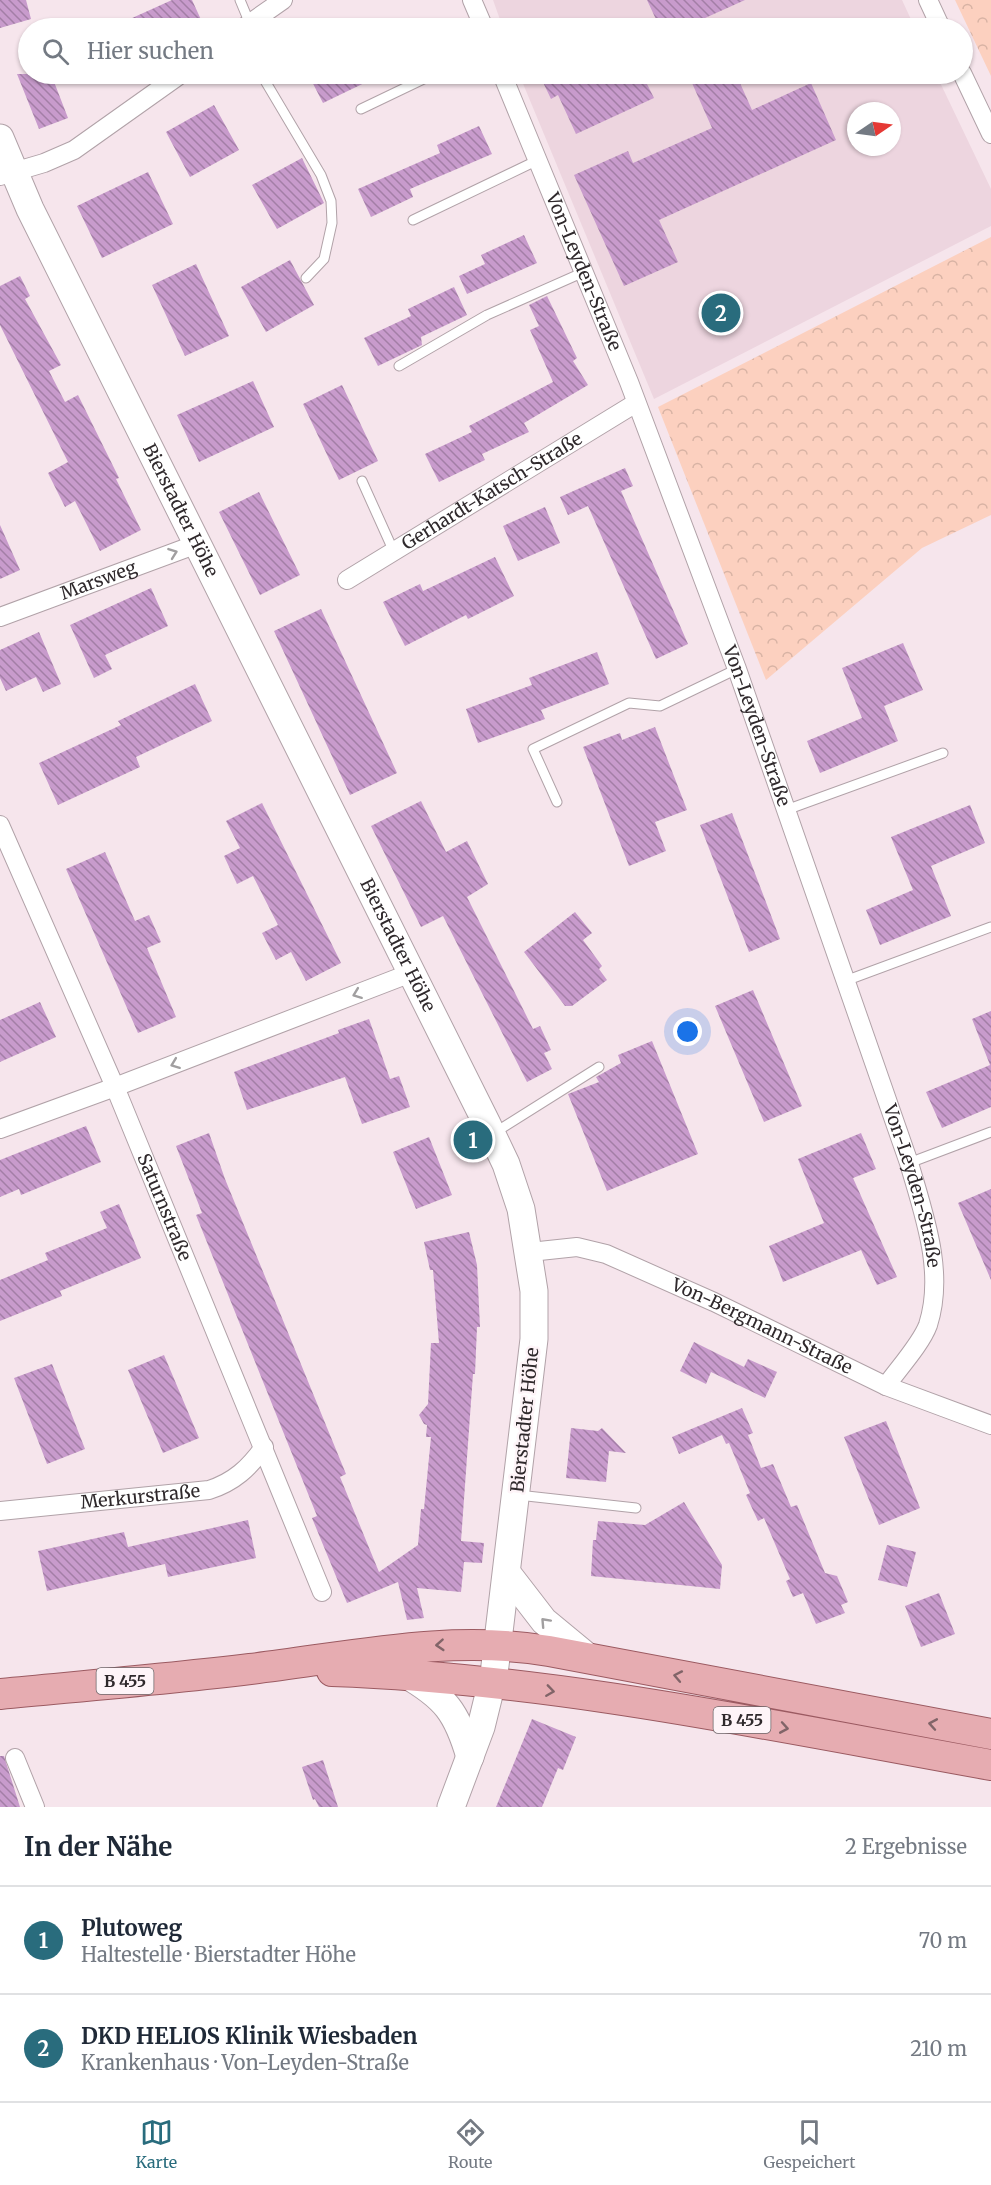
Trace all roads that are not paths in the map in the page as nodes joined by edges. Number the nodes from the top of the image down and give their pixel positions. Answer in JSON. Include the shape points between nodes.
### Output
{"nodes":[{"id":1,"x":240,"y":0,"type":"edge"},
{"id":2,"x":472,"y":0,"type":"edge"},
{"id":3,"x":928,"y":0,"type":"edge"},
{"id":4,"x":281,"y":1,"type":"edge"},
{"id":5,"x":245,"y":18,"type":"edge"},
{"id":6,"x":258,"y":18,"type":"edge"},
{"id":7,"x":480,"y":18,"type":"edge"},
{"id":8,"x":936,"y":18,"type":"edge"},
{"id":9,"x":167,"y":84,"type":"edge"},
{"id":10,"x":267,"y":84,"type":"edge"},
{"id":11,"x":413,"y":84,"type":"edge"},
{"id":12,"x":506,"y":84,"type":"edge"},
{"id":13,"x":968,"y":84,"type":"edge"},
{"id":14,"x":361,"y":109,"type":"dead end"},
{"id":15,"x":991,"y":134,"type":"edge"},
{"id":16,"x":0,"y":138,"type":"edge"},
{"id":17,"x":538,"y":160,"type":"junction"},
{"id":18,"x":6,"y":174,"type":"edge"},
{"id":19,"x":413,"y":220,"type":"dead end"},
{"id":20,"x":584,"y":272,"type":"junction"},
{"id":21,"x":306,"y":278,"type":"dead end"},
{"id":22,"x":399,"y":366,"type":"dead end"},
{"id":23,"x":636,"y":403,"type":"junction"},
{"id":24,"x":362,"y":481,"type":"dead end"},
{"id":25,"x":197,"y":544,"type":"junction"},
{"id":26,"x":394,"y":552,"type":"junction"},
{"id":27,"x":347,"y":580,"type":"dead end"},
{"id":28,"x":0,"y":617,"type":"edge"},
{"id":29,"x":737,"y":669,"type":"junction"},
{"id":30,"x":943,"y":753,"type":"dead end"},
{"id":31,"x":557,"y":802,"type":"dead end"},
{"id":32,"x":786,"y":810,"type":"junction"},
{"id":33,"x":0,"y":825,"type":"edge"},
{"id":34,"x":991,"y":927,"type":"edge"},
{"id":35,"x":411,"y":973,"type":"junction"},
{"id":36,"x":845,"y":981,"type":"junction"},
{"id":37,"x":599,"y":1067,"type":"dead end"},
{"id":38,"x":115,"y":1087,"type":"junction"},
{"id":39,"x":0,"y":1129,"type":"edge"},
{"id":40,"x":991,"y":1132,"type":"edge"},
{"id":41,"x":492,"y":1134,"type":"junction"},
{"id":42,"x":909,"y":1163,"type":"junction"},
{"id":43,"x":530,"y":1252,"type":"junction"},
{"id":44,"x":886,"y":1386,"type":"junction"},
{"id":45,"x":991,"y":1425,"type":"edge"},
{"id":46,"x":264,"y":1447,"type":"junction"},
{"id":47,"x":516,"y":1495,"type":"junction"},
{"id":48,"x":636,"y":1508,"type":"dead end"},
{"id":49,"x":0,"y":1511,"type":"edge"},
{"id":50,"x":507,"y":1573,"type":"junction"},
{"id":51,"x":322,"y":1592,"type":"dead end"},
{"id":52,"x":499,"y":1645,"type":"junction"},
{"id":53,"x":590,"y":1659,"type":"junction"},
{"id":54,"x":250,"y":1669,"type":"junction"},
{"id":55,"x":404,"y":1674,"type":"junction"},
{"id":56,"x":492,"y":1683,"type":"junction"},
{"id":57,"x":0,"y":1695,"type":"edge"},
{"id":58,"x":991,"y":1734,"type":"edge"},
{"id":59,"x":470,"y":1757,"type":"junction"},
{"id":60,"x":15,"y":1758,"type":"dead end"},
{"id":61,"x":991,"y":1765,"type":"edge"},
{"id":62,"x":35,"y":1807,"type":"edge"},
{"id":63,"x":451,"y":1807,"type":"edge"}],
"edges":[{"from":1,"to":5,"type":"lane"},
{"from":2,"to":7,"type":"street"},
{"from":3,"to":8,"type":"street"},
{"from":4,"to":6,"type":"street"},
{"from":9,"to":18,"type":"street","via":[[74,150]]},
{"from":10,"to":21,"type":"lane","via":[[316,166],[331,201],[332,223],[324,259]]},
{"from":11,"to":14,"type":"lane"},
{"from":12,"to":17,"type":"street","name":"Von-Leyden-Straße"},
{"from":13,"to":15,"type":"street"},
{"from":16,"to":18,"type":"main road","name":"Bierstadter Höhe"},
{"from":17,"to":19,"type":"lane"},
{"from":17,"to":20,"type":"street","name":"Von-Leyden-Straße"},
{"from":18,"to":25,"type":"main road","name":"Bierstadter Höhe"},
{"from":20,"to":22,"type":"lane","via":[[487,315]]},
{"from":20,"to":23,"type":"street","name":"Von-Leyden-Straße"},
{"from":23,"to":26,"type":"street","name":"Gerhardt-Katsch-Straße"},
{"from":23,"to":29,"type":"street","name":"Von-Leyden-Straße"},
{"from":24,"to":26,"type":"lane"},
{"from":28,"to":25,"type":"street","name":"Marsweg","one_way":true},
{"from":25,"to":35,"type":"main road","name":"Bierstadter Höhe"},
{"from":26,"to":27,"type":"street","name":"Gerhardt-Katsch-Straße"},
{"from":29,"to":31,"type":"lane","via":[[660,706],[628,703],[533,749]]},
{"from":29,"to":32,"type":"street","name":"Von-Leyden-Straße"},
{"from":30,"to":32,"type":"lane"},
{"from":32,"to":36,"type":"street","name":"Von-Leyden-Straße"},
{"from":33,"to":38,"type":"street","name":"Saturnstraße"},
{"from":34,"to":36,"type":"lane"},
{"from":35,"to":38,"type":"street","one_way":true},
{"from":35,"to":41,"type":"main road","name":"Bierstadter Höhe"},
{"from":36,"to":42,"type":"street","name":"Von-Leyden-Straße"},
{"from":37,"to":41,"type":"lane"},
{"from":38,"to":39,"type":"street"},
{"from":38,"to":46,"type":"street","name":"Saturnstraße"},
{"from":40,"to":42,"type":"lane"},
{"from":41,"to":43,"type":"main road","name":"Bierstadter Höhe","via":[[515,1189]]},
{"from":42,"to":44,"type":"street","name":"Von-Leyden-Straße","via":[[927,1227],[936,1287],[927,1327]]},
{"from":43,"to":44,"type":"street","name":"Von-Bergmann-Straße","via":[[577,1246],[606,1254]]},
{"from":43,"to":47,"type":"main road","name":"Bierstadter Höhe","via":[[534,1339]]},
{"from":44,"to":45,"type":"street","name":"Von-Bergmann-Straße"},
{"from":46,"to":49,"type":"street","name":"Merkurstraße","via":[[241,1474],[226,1485],[209,1490]]},
{"from":46,"to":51,"type":"street","name":"Saturnstraße"},
{"from":47,"to":48,"type":"lane"},
{"from":47,"to":50,"type":"main road","name":"Bierstadter Höhe"},
{"from":50,"to":52,"type":"main road","name":"Bierstadter Höhe"},
{"from":53,"to":50,"type":"main road","one_way":true,"via":[[544,1621]]},
{"from":52,"to":53,"type":"main road","number":"B 455"},
{"from":52,"to":54,"type":"main road","number":"B 455","one_way":true,"via":[[404,1648]]},
{"from":52,"to":56,"type":"main road","name":"Bierstadter Höhe"},
{"from":58,"to":53,"type":"main road","number":"B 455","one_way":true},
{"from":54,"to":55,"type":"main road","number":"B 455"},
{"from":54,"to":57,"type":"main road","number":"B 455"},
{"from":55,"to":56,"type":"main road","number":"B 455"},
{"from":55,"to":59,"type":"main road","via":[[446,1703]]},
{"from":56,"to":59,"type":"main road","name":"Bierstadter Höhe"},
{"from":56,"to":61,"type":"main road","number":"B 455","one_way":true,"via":[[658,1705]]},
{"from":59,"to":63,"type":"main road","name":"Bierstadter Höhe"},
{"from":60,"to":62,"type":"street"}]}
